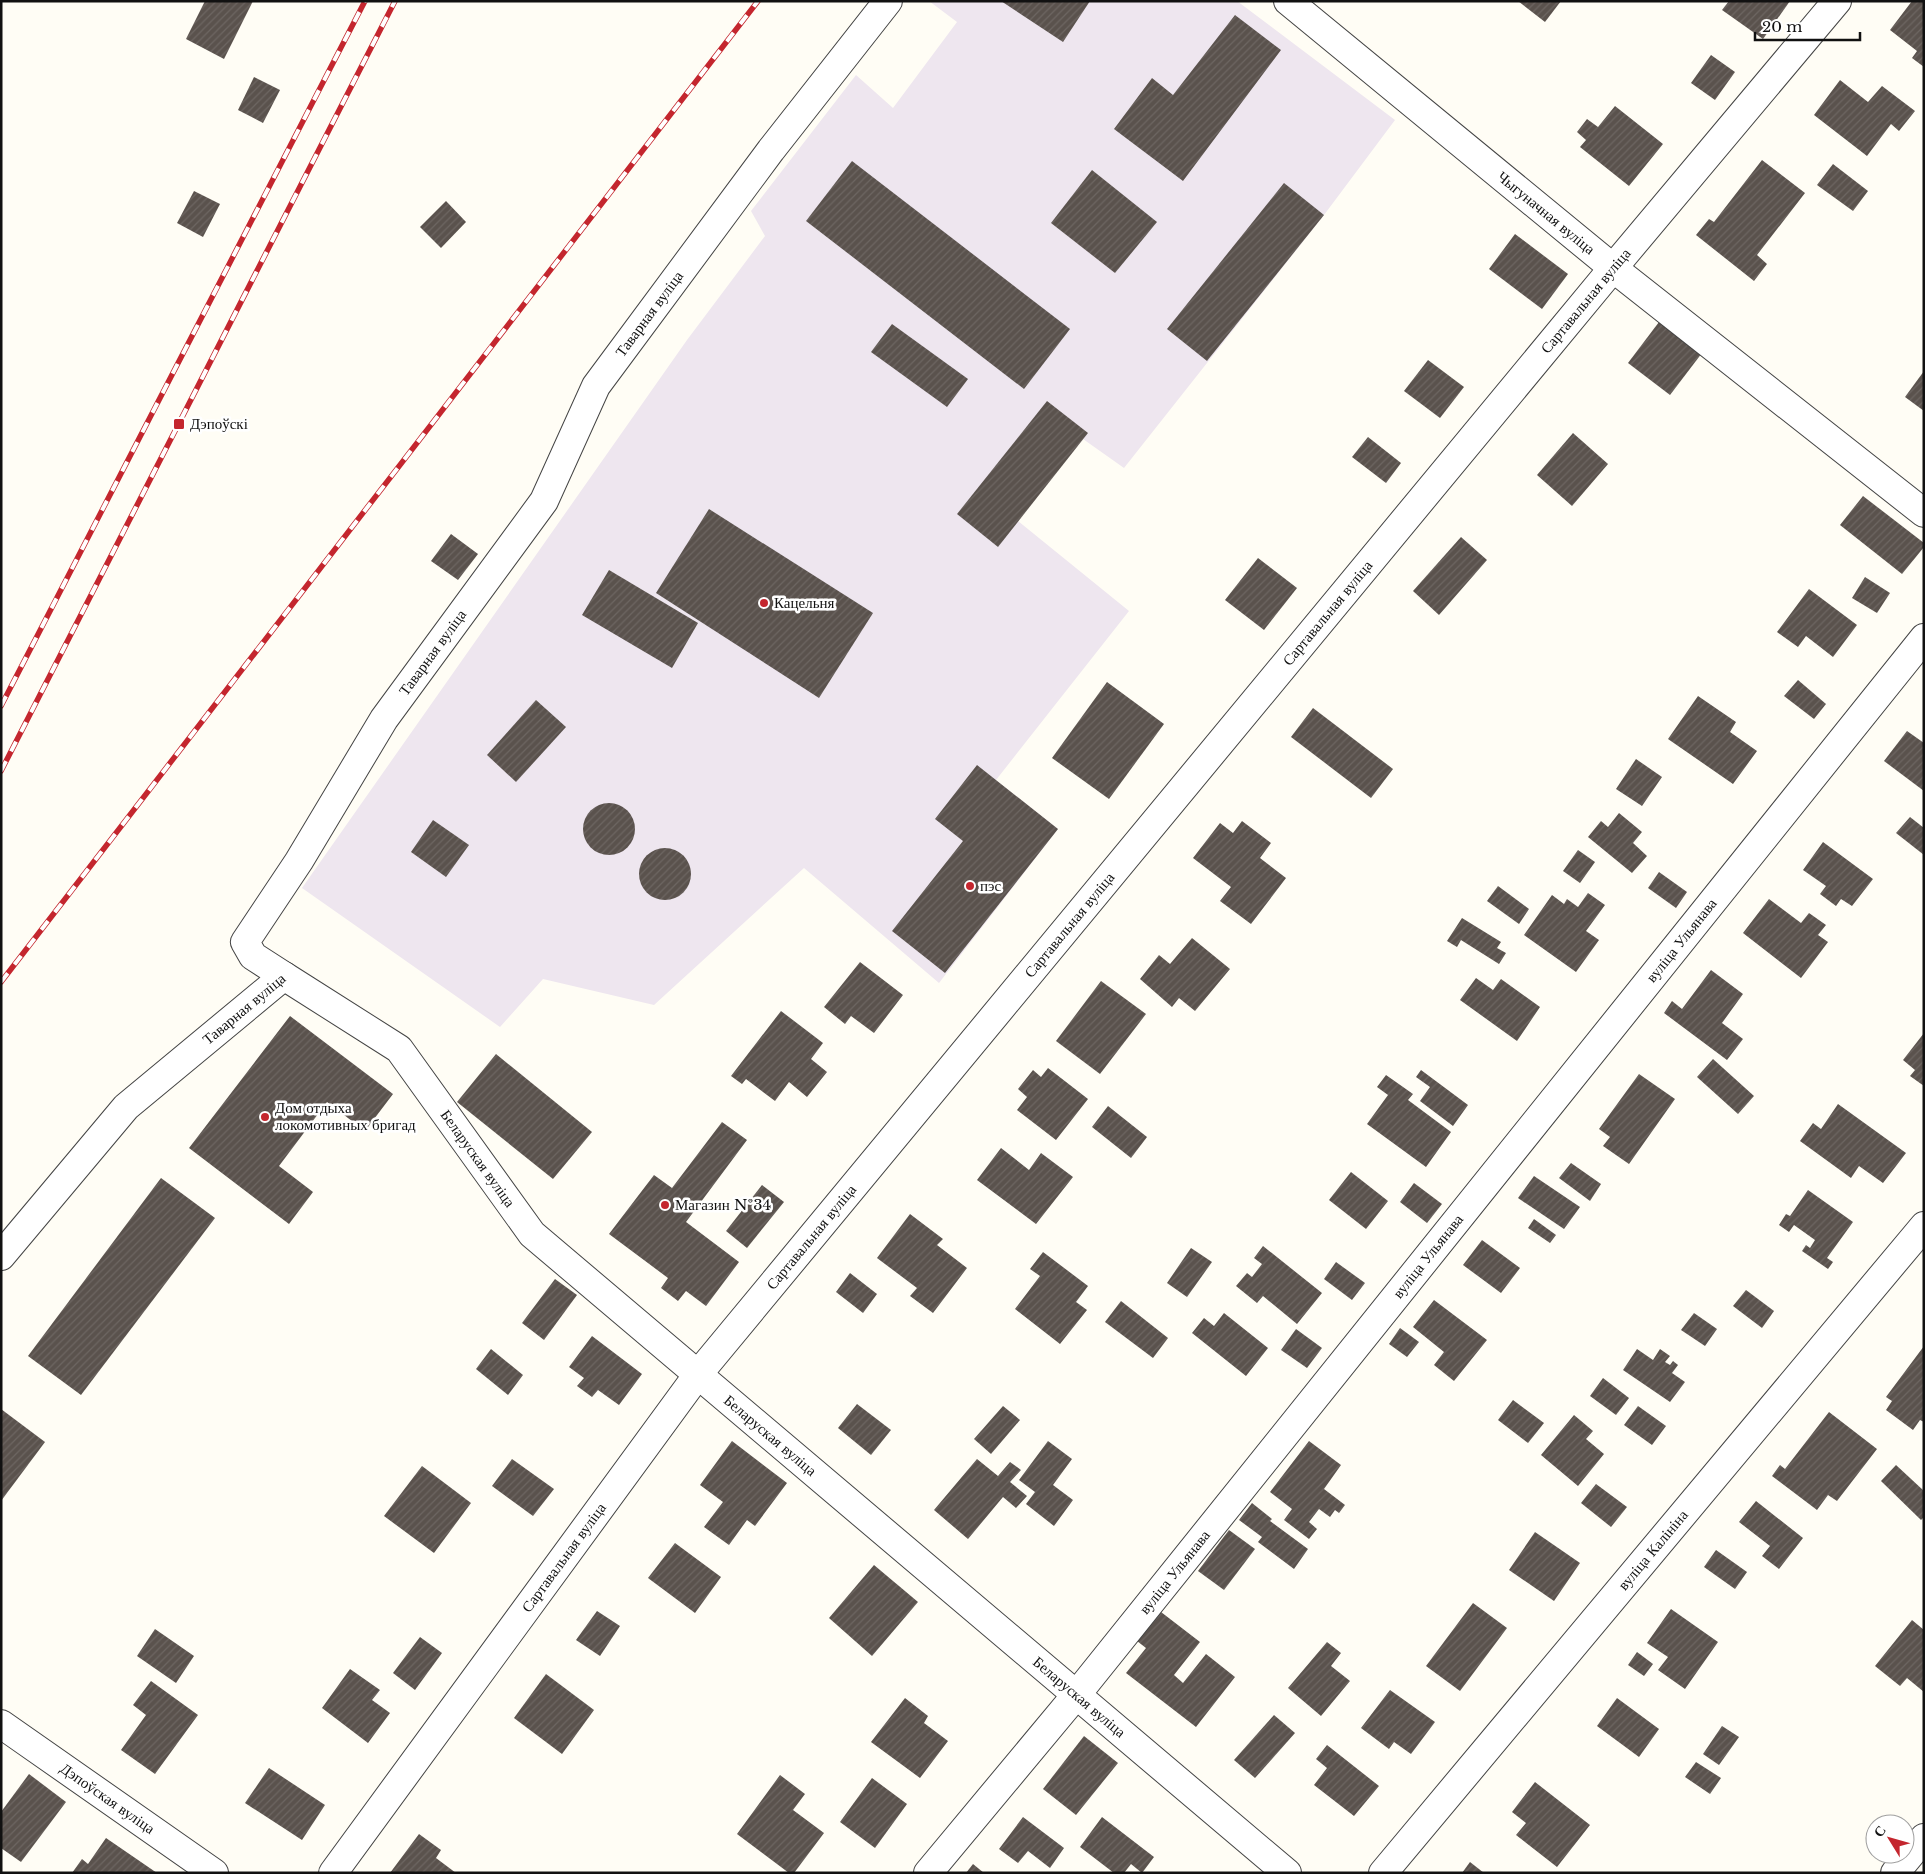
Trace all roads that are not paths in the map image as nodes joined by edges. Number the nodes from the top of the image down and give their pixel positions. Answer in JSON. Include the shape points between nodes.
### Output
{"nodes":[{"id":1,"x":888,"y":1,"type":"edge"},
{"id":2,"x":1288,"y":1,"type":"edge"},
{"id":3,"x":1837,"y":1,"type":"edge"},
{"id":4,"x":1613,"y":268,"type":"junction"},
{"id":5,"x":1924,"y":513,"type":"edge"},
{"id":6,"x":1924,"y":638,"type":"edge"},
{"id":7,"x":284,"y":976,"type":"junction"},
{"id":8,"x":1924,"y":1226,"type":"edge"},
{"id":9,"x":1,"y":1256,"type":"edge"},
{"id":10,"x":698,"y":1373,"type":"junction"},
{"id":11,"x":1077,"y":1694,"type":"junction"},
{"id":12,"x":1,"y":1724,"type":"edge"},
{"id":13,"x":1924,"y":1838,"type":"edge"},
{"id":14,"x":214,"y":1873,"type":"edge"},
{"id":15,"x":333,"y":1873,"type":"edge"},
{"id":16,"x":928,"y":1873,"type":"edge"},
{"id":17,"x":1287,"y":1873,"type":"edge"},
{"id":18,"x":1383,"y":1873,"type":"edge"},
{"id":19,"x":1895,"y":1873,"type":"edge"}],
"edges":[{"from":1,"to":7,"type":"street","name":"Таварная вуліца","via":[[770,150],[596,386],[544,500],[384,720],[299,861],[245,942],[253,956]]},
{"from":2,"to":4,"type":"street","name":"Чыгуначная вуліца"},
{"from":3,"to":4,"type":"street","name":"Сартавальная вуліца"},
{"from":4,"to":5,"type":"street","name":"Чыгуначная вуліца"},
{"from":4,"to":10,"type":"street","name":"Сартавальная вуліца"},
{"from":6,"to":11,"type":"street","name":"вуліца Ульянава"},
{"from":7,"to":9,"type":"street","name":"Таварная вуліца","via":[[126,1107]]},
{"from":7,"to":10,"type":"street","name":"Беларуская вуліца","via":[[399,1048],[532,1234]]},
{"from":8,"to":18,"type":"street","name":"вуліца Калініна"},
{"from":10,"to":11,"type":"street","name":"Беларуская вуліца"},
{"from":10,"to":15,"type":"street","name":"Сартавальная вуліца"},
{"from":11,"to":16,"type":"street","name":"вуліца Ульянава"},
{"from":11,"to":17,"type":"street","name":"Беларуская вуліца"},
{"from":12,"to":14,"type":"street","name":"Дэпоўская вуліца"},
{"from":13,"to":19,"type":"street"}]}
